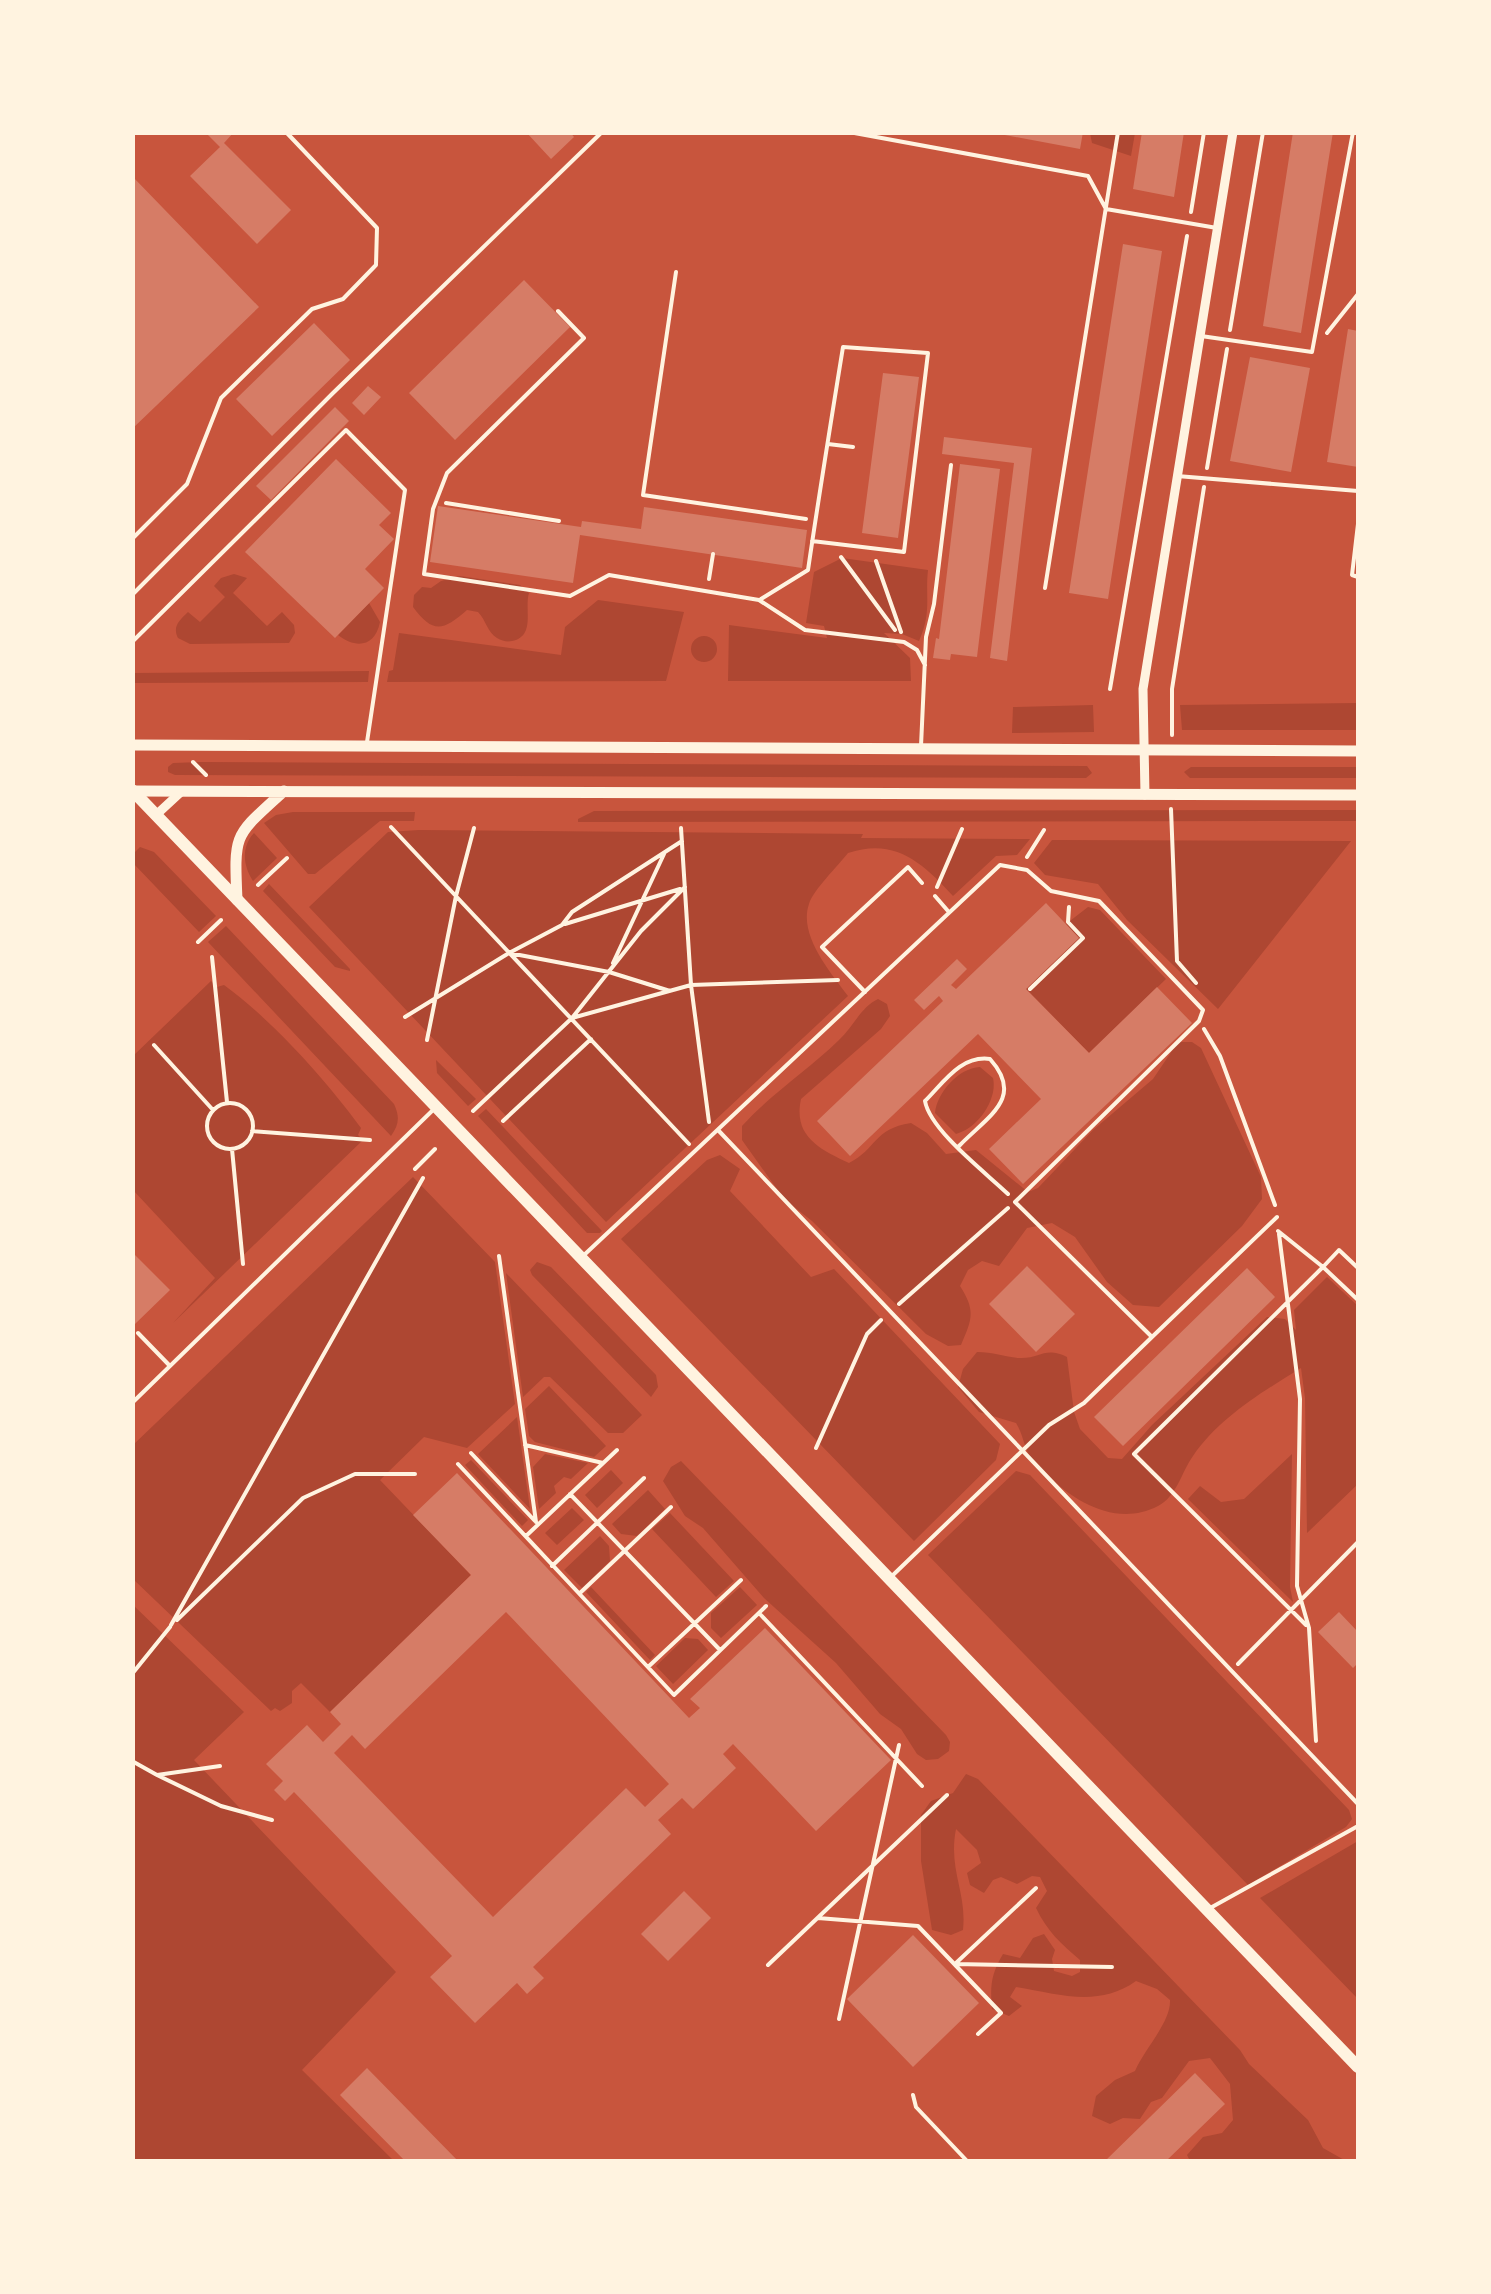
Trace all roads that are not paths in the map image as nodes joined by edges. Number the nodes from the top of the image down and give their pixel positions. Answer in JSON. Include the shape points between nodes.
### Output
{"nodes":[{"id":1,"x":286,"y":132,"type":"edge"},
{"id":2,"x":849,"y":132,"type":"edge"},
{"id":3,"x":1118,"y":132,"type":"edge"},
{"id":4,"x":1233,"y":132,"type":"edge"},
{"id":5,"x":1353,"y":132,"type":"edge"},
{"id":6,"x":1106,"y":210,"type":"junction"},
{"id":7,"x":1218,"y":228,"type":"junction"},
{"id":8,"x":558,"y":311,"type":"dead end"},
{"id":9,"x":1200,"y":336,"type":"junction"},
{"id":10,"x":827,"y":444,"type":"junction"},
{"id":11,"x":853,"y":447,"type":"dead end"},
{"id":12,"x":950,"y":466,"type":"dead end"},
{"id":13,"x":1177,"y":476,"type":"junction"},
{"id":14,"x":1358,"y":490,"type":"edge"},
{"id":15,"x":1358,"y":524,"type":"edge"},
{"id":16,"x":132,"y":539,"type":"edge"},
{"id":17,"x":812,"y":541,"type":"junction"},
{"id":18,"x":1358,"y":577,"type":"edge"},
{"id":19,"x":1044,"y":588,"type":"dead end"},
{"id":20,"x":759,"y":600,"type":"junction"},
{"id":21,"x":132,"y":642,"type":"edge"},
{"id":22,"x":925,"y":665,"type":"junction"},
{"id":23,"x":132,"y":745,"type":"edge"},
{"id":24,"x":366,"y":747,"type":"junction"},
{"id":25,"x":920,"y":750,"type":"junction"},
{"id":26,"x":1358,"y":751,"type":"edge"},
{"id":27,"x":1144,"y":752,"type":"junction"},
{"id":28,"x":182,"y":790,"type":"junction"},
{"id":29,"x":133,"y":791,"type":"edge"},
{"id":30,"x":284,"y":792,"type":"junction"},
{"id":31,"x":1358,"y":795,"type":"edge"},
{"id":32,"x":1145,"y":796,"type":"junction"},
{"id":33,"x":156,"y":815,"type":"junction"},
{"id":34,"x":922,"y":883,"type":"dead end"},
{"id":35,"x":934,"y":896,"type":"road end"},
{"id":36,"x":237,"y":900,"type":"junction"},
{"id":37,"x":950,"y":912,"type":"junction"},
{"id":38,"x":864,"y":992,"type":"junction"},
{"id":39,"x":436,"y":1107,"type":"junction"},
{"id":40,"x":718,"y":1130,"type":"junction"},
{"id":41,"x":1276,"y":1216,"type":"road end"},
{"id":42,"x":581,"y":1258,"type":"junction"},
{"id":43,"x":138,"y":1334,"type":"dead end"},
{"id":44,"x":1152,"y":1337,"type":"junction"},
{"id":45,"x":170,"y":1366,"type":"junction"},
{"id":46,"x":132,"y":1403,"type":"edge"},
{"id":47,"x":1022,"y":1450,"type":"junction"},
{"id":48,"x":890,"y":1578,"type":"junction"},
{"id":49,"x":1358,"y":1804,"type":"edge"},
{"id":50,"x":1358,"y":1826,"type":"edge"},
{"id":51,"x":1208,"y":1910,"type":"junction"},
{"id":52,"x":1358,"y":2067,"type":"edge"}],
"edges":[{"from":1,"to":16,"type":"lane","via":[[377,228],[376,264],[343,299],[312,309],[221,398],[187,484]]},
{"from":2,"to":6,"type":"lane","via":[[1088,176]]},
{"from":3,"to":6,"type":"lane"},
{"from":4,"to":7,"type":"street"},
{"from":5,"to":9,"type":"lane","via":[[1312,352]]},
{"from":6,"to":7,"type":"lane"},
{"from":6,"to":19,"type":"lane"},
{"from":7,"to":9,"type":"street"},
{"from":8,"to":20,"type":"lane","via":[[584,338],[447,473],[424,574],[570,596],[609,576]]},
{"from":9,"to":13,"type":"street"},
{"from":10,"to":11,"type":"lane"},
{"from":10,"to":17,"type":"lane"},
{"from":10,"to":17,"type":"lane","via":[[843,347],[928,353],[904,552]]},
{"from":12,"to":22,"type":"lane"},
{"from":13,"to":14,"type":"lane"},
{"from":13,"to":27,"type":"street","via":[[1143,688]]},
{"from":15,"to":18,"type":"lane","via":[[1352,575]]},
{"from":17,"to":20,"type":"lane","via":[[808,570]]},
{"from":20,"to":22,"type":"lane","via":[[805,630],[904,642]]},
{"from":21,"to":24,"type":"lane","via":[[346,430],[405,490]]},
{"from":22,"to":25,"type":"lane"},
{"from":23,"to":24,"type":"main road"},
{"from":24,"to":25,"type":"main road"},
{"from":25,"to":27,"type":"main road"},
{"from":26,"to":27,"type":"main road"},
{"from":27,"to":32,"type":"street"},
{"from":28,"to":29,"type":"main road"},
{"from":28,"to":30,"type":"main road"},
{"from":28,"to":33,"type":"street"},
{"from":29,"to":33,"type":"main road"},
{"from":30,"to":32,"type":"main road"},
{"from":30,"to":36,"type":"main road","via":[[238,837]]},
{"from":31,"to":32,"type":"main road"},
{"from":33,"to":36,"type":"main road"},
{"from":34,"to":38,"type":"lane","via":[[908,867],[822,947]]},
{"from":35,"to":37,"type":"lane"},
{"from":36,"to":39,"type":"main road"},
{"from":37,"to":38,"type":"lane"},
{"from":37,"to":44,"type":"lane","via":[[1000,865],[1027,870],[1051,891],[1099,901],[1203,1010],[1015,1202]]},
{"from":38,"to":40,"type":"lane"},
{"from":39,"to":42,"type":"main road"},
{"from":39,"to":45,"type":"lane"},
{"from":40,"to":42,"type":"lane"},
{"from":40,"to":47,"type":"lane"},
{"from":41,"to":44,"type":"lane"},
{"from":42,"to":48,"type":"main road"},
{"from":43,"to":45,"type":"lane"},
{"from":44,"to":47,"type":"lane","via":[[1084,1403]]},
{"from":45,"to":46,"type":"lane"},
{"from":47,"to":48,"type":"lane"},
{"from":47,"to":49,"type":"lane"},
{"from":48,"to":51,"type":"main road"},
{"from":50,"to":51,"type":"lane"},
{"from":51,"to":52,"type":"main road"}]}
